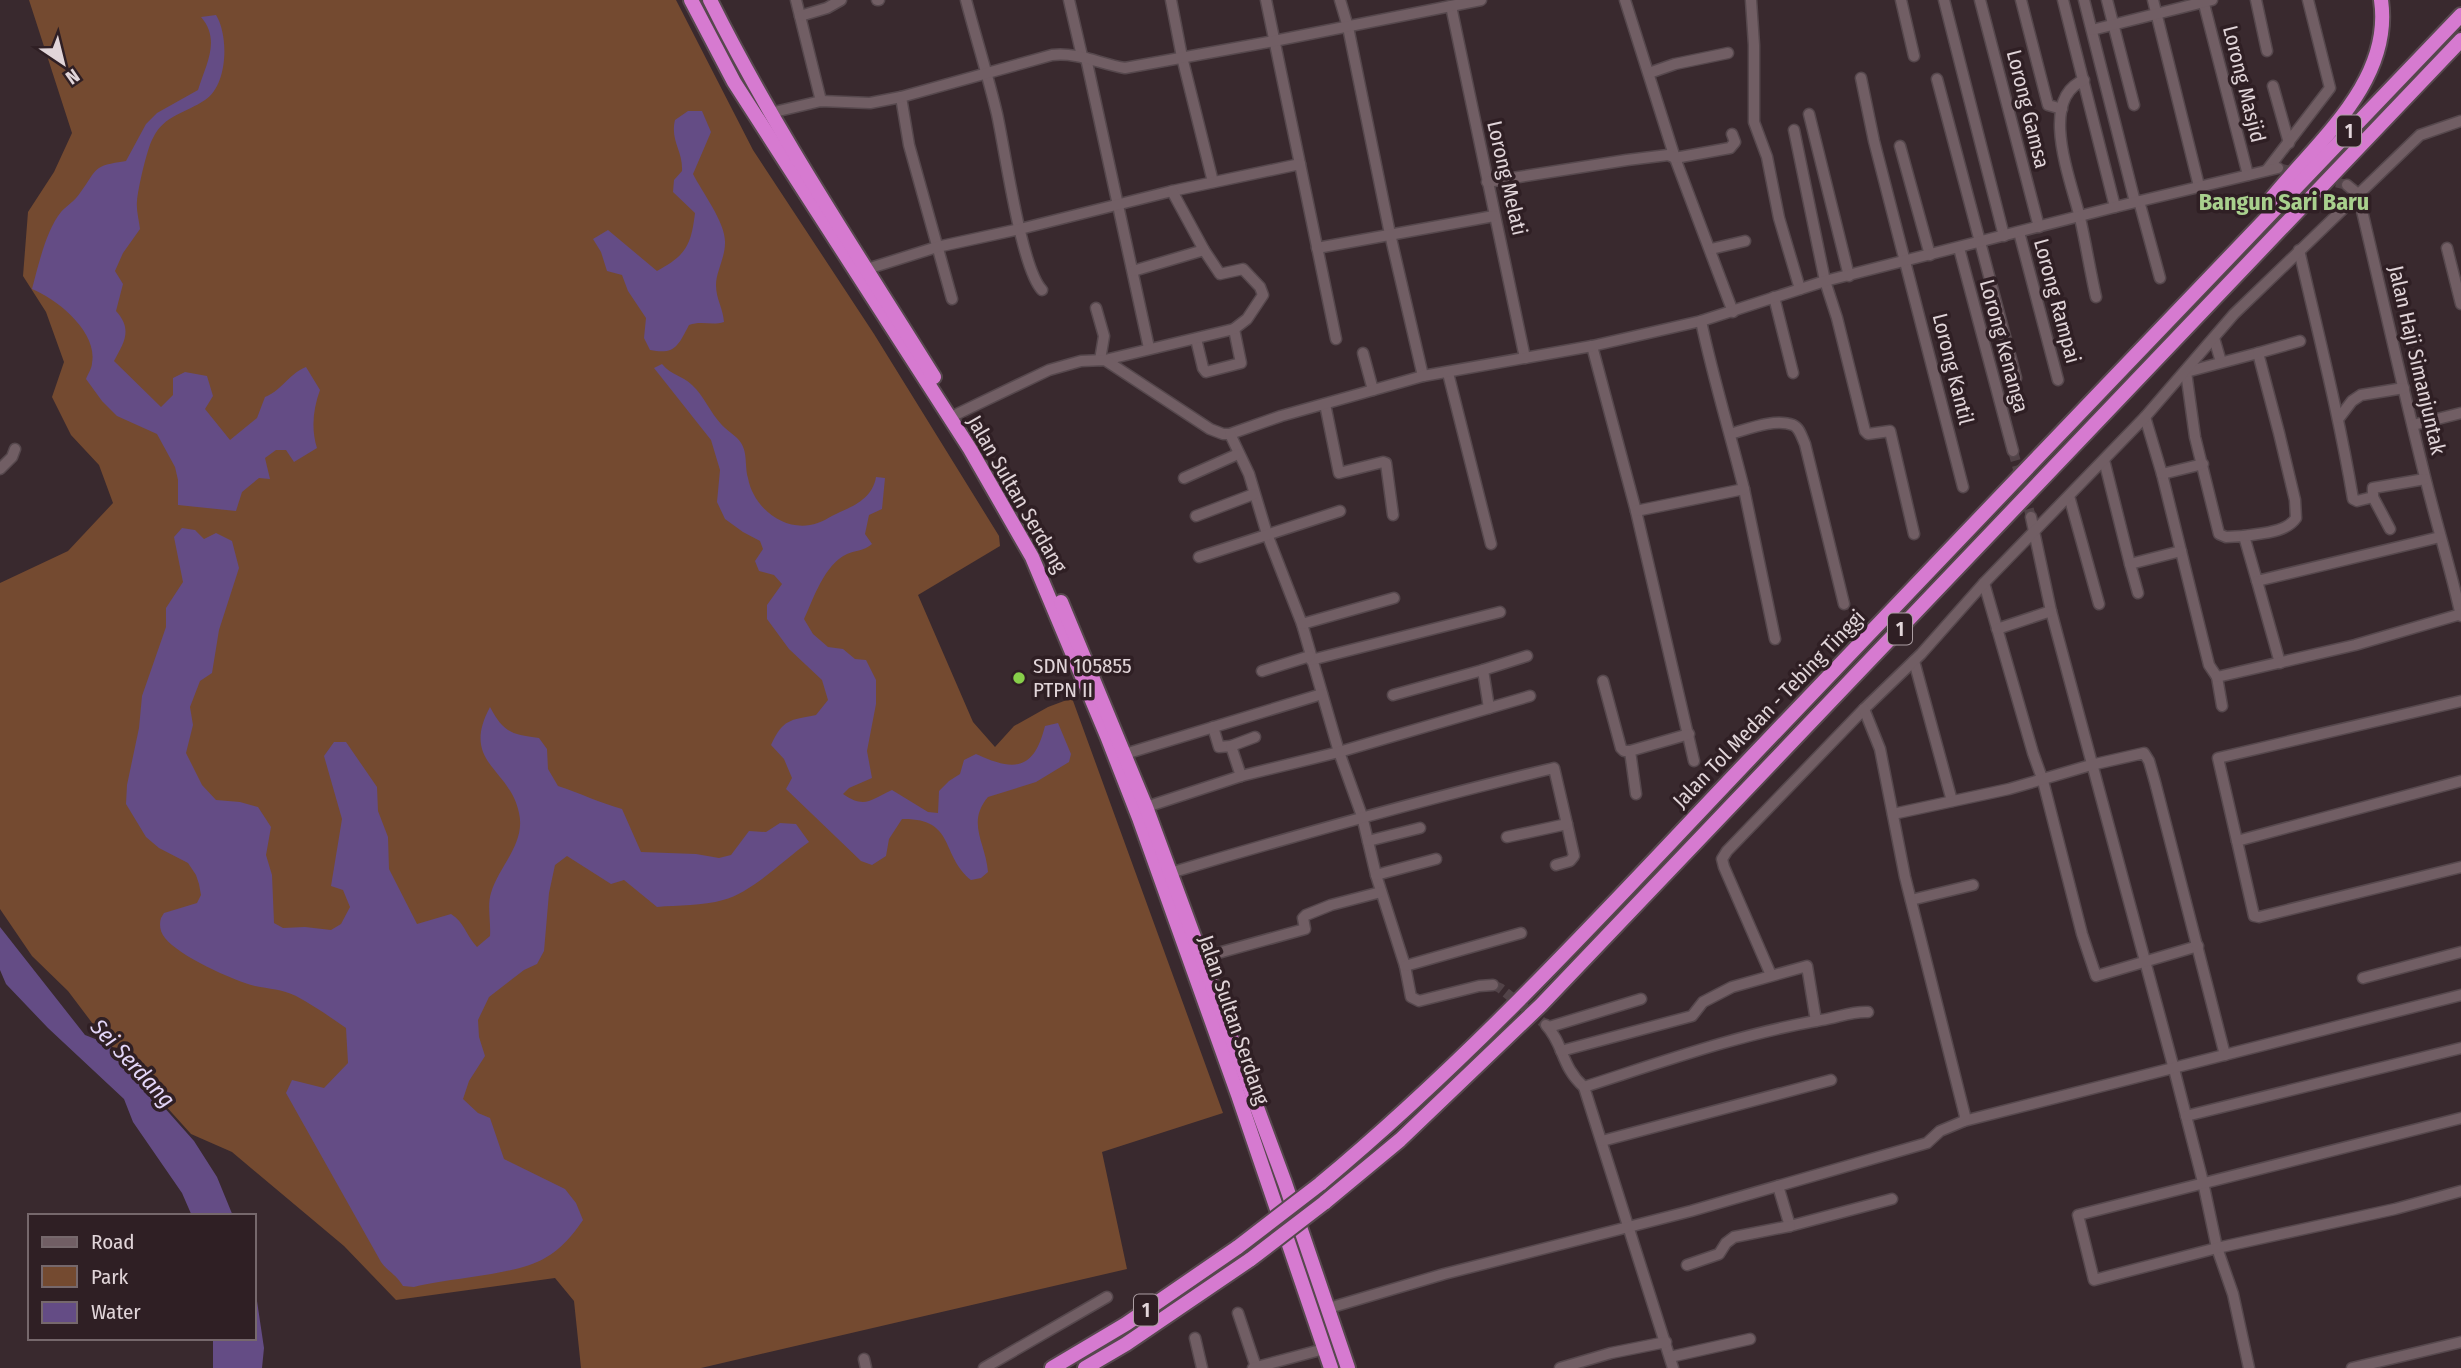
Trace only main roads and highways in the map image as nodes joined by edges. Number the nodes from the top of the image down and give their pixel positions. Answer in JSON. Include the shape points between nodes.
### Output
{"nodes":[{"id":1,"x":691,"y":0,"type":"edge"},
{"id":2,"x":710,"y":0,"type":"edge"},
{"id":3,"x":2381,"y":0,"type":"edge"},
{"id":4,"x":2461,"y":15,"type":"edge"},
{"id":5,"x":2461,"y":40,"type":"edge"},
{"id":6,"x":764,"y":117,"type":"junction"},
{"id":7,"x":2238,"y":246,"type":"junction"},
{"id":8,"x":1244,"y":1093,"type":"junction"},
{"id":9,"x":1052,"y":1368,"type":"edge"},
{"id":10,"x":1085,"y":1368,"type":"edge"},
{"id":11,"x":1331,"y":1368,"type":"edge"},
{"id":12,"x":1349,"y":1368,"type":"edge"}],
"edges":[{"from":1,"to":6,"type":"highway","name":"Jalan Sultan Serdang","via":[[720,59]]},
{"from":2,"to":6,"type":"highway","name":"Jalan Sultan Serdang"},
{"from":3,"to":7,"type":"highway","via":[[2379,48],[2363,86]]},
{"from":4,"to":7,"type":"highway","name":"Jalan Tol Medan - Tebing Tinggi","number":"1"},
{"from":5,"to":10,"type":"highway","name":"Jalan Tol Medan - Tebing Tinggi","number":"1","bridge":true,"via":[[1541,1005],[1400,1140],[1324,1203],[1251,1259]]},
{"from":6,"to":8,"type":"highway","name":"Jalan Sultan Serdang","via":[[1032,556],[1121,771]]},
{"from":6,"to":8,"type":"highway","name":"Jalan Sultan Serdang","via":[[867,269],[1035,544],[1146,807]]},
{"from":7,"to":9,"type":"highway","name":"Jalan Tol Medan - Tebing Tinggi","number":"1","bridge":true,"via":[[1513,1007],[1380,1134],[1238,1247]]},
{"from":8,"to":11,"type":"highway","name":"Jalan Sultan Serdang"},
{"from":8,"to":12,"type":"highway","name":"Jalan Sultan Serdang"}]}
